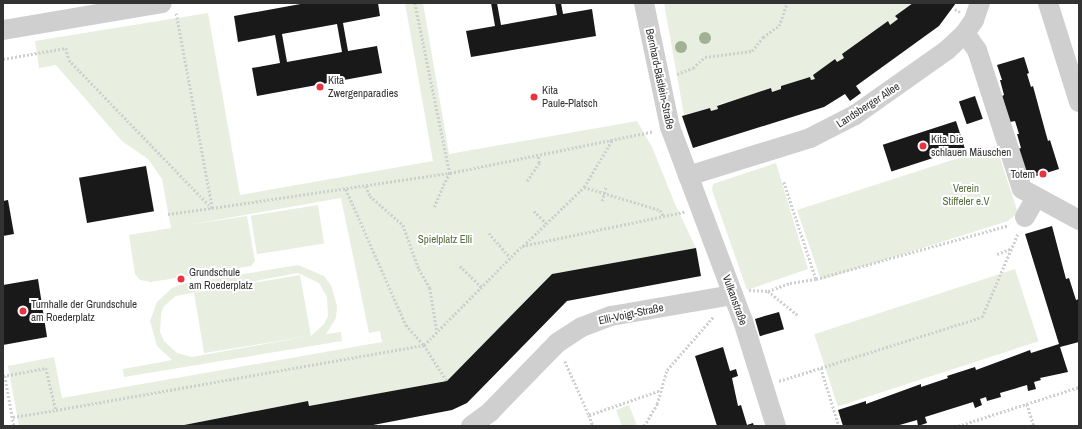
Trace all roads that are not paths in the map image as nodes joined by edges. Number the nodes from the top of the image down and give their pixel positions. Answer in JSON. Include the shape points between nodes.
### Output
{"nodes":[{"id":1,"x":644,"y":3,"type":"edge"},
{"id":2,"x":980,"y":3,"type":"edge"},
{"id":3,"x":1048,"y":3,"type":"edge"},
{"id":4,"x":169,"y":7,"type":"edge"},
{"id":5,"x":3,"y":30,"type":"edge"},
{"id":6,"x":965,"y":33,"type":"junction"},
{"id":7,"x":1079,"y":102,"type":"edge"},
{"id":8,"x":688,"y":176,"type":"junction"},
{"id":9,"x":1036,"y":197,"type":"junction"},
{"id":10,"x":1024,"y":219,"type":"road end"},
{"id":11,"x":1079,"y":220,"type":"edge"},
{"id":12,"x":728,"y":296,"type":"junction"},
{"id":13,"x":471,"y":426,"type":"edge"},
{"id":14,"x":776,"y":426,"type":"edge"}],
"edges":[{"from":1,"to":8,"type":"street","name":"Bernhard-Bästlein-Straße","via":[[670,127]]},
{"from":2,"to":6,"type":"street","name":"Landsberger Allee","via":[[974,20]]},
{"from":3,"to":7,"type":"street"},
{"from":4,"to":5,"type":"street"},
{"from":6,"to":8,"type":"street","name":"Landsberger Allee","via":[[931,62],[835,127],[810,138]]},
{"from":6,"to":9,"type":"street","via":[[977,50],[1019,183],[1022,189]]},
{"from":8,"to":12,"type":"street","name":"Vulkanstraße"},
{"from":9,"to":10,"type":"street"},
{"from":9,"to":11,"type":"street"},
{"from":12,"to":13,"type":"street","name":"Elli-Voigt-Straße","via":[[611,316],[582,327],[557,343],[490,412]]},
{"from":12,"to":14,"type":"street","name":"Vulkanstraße"}]}
